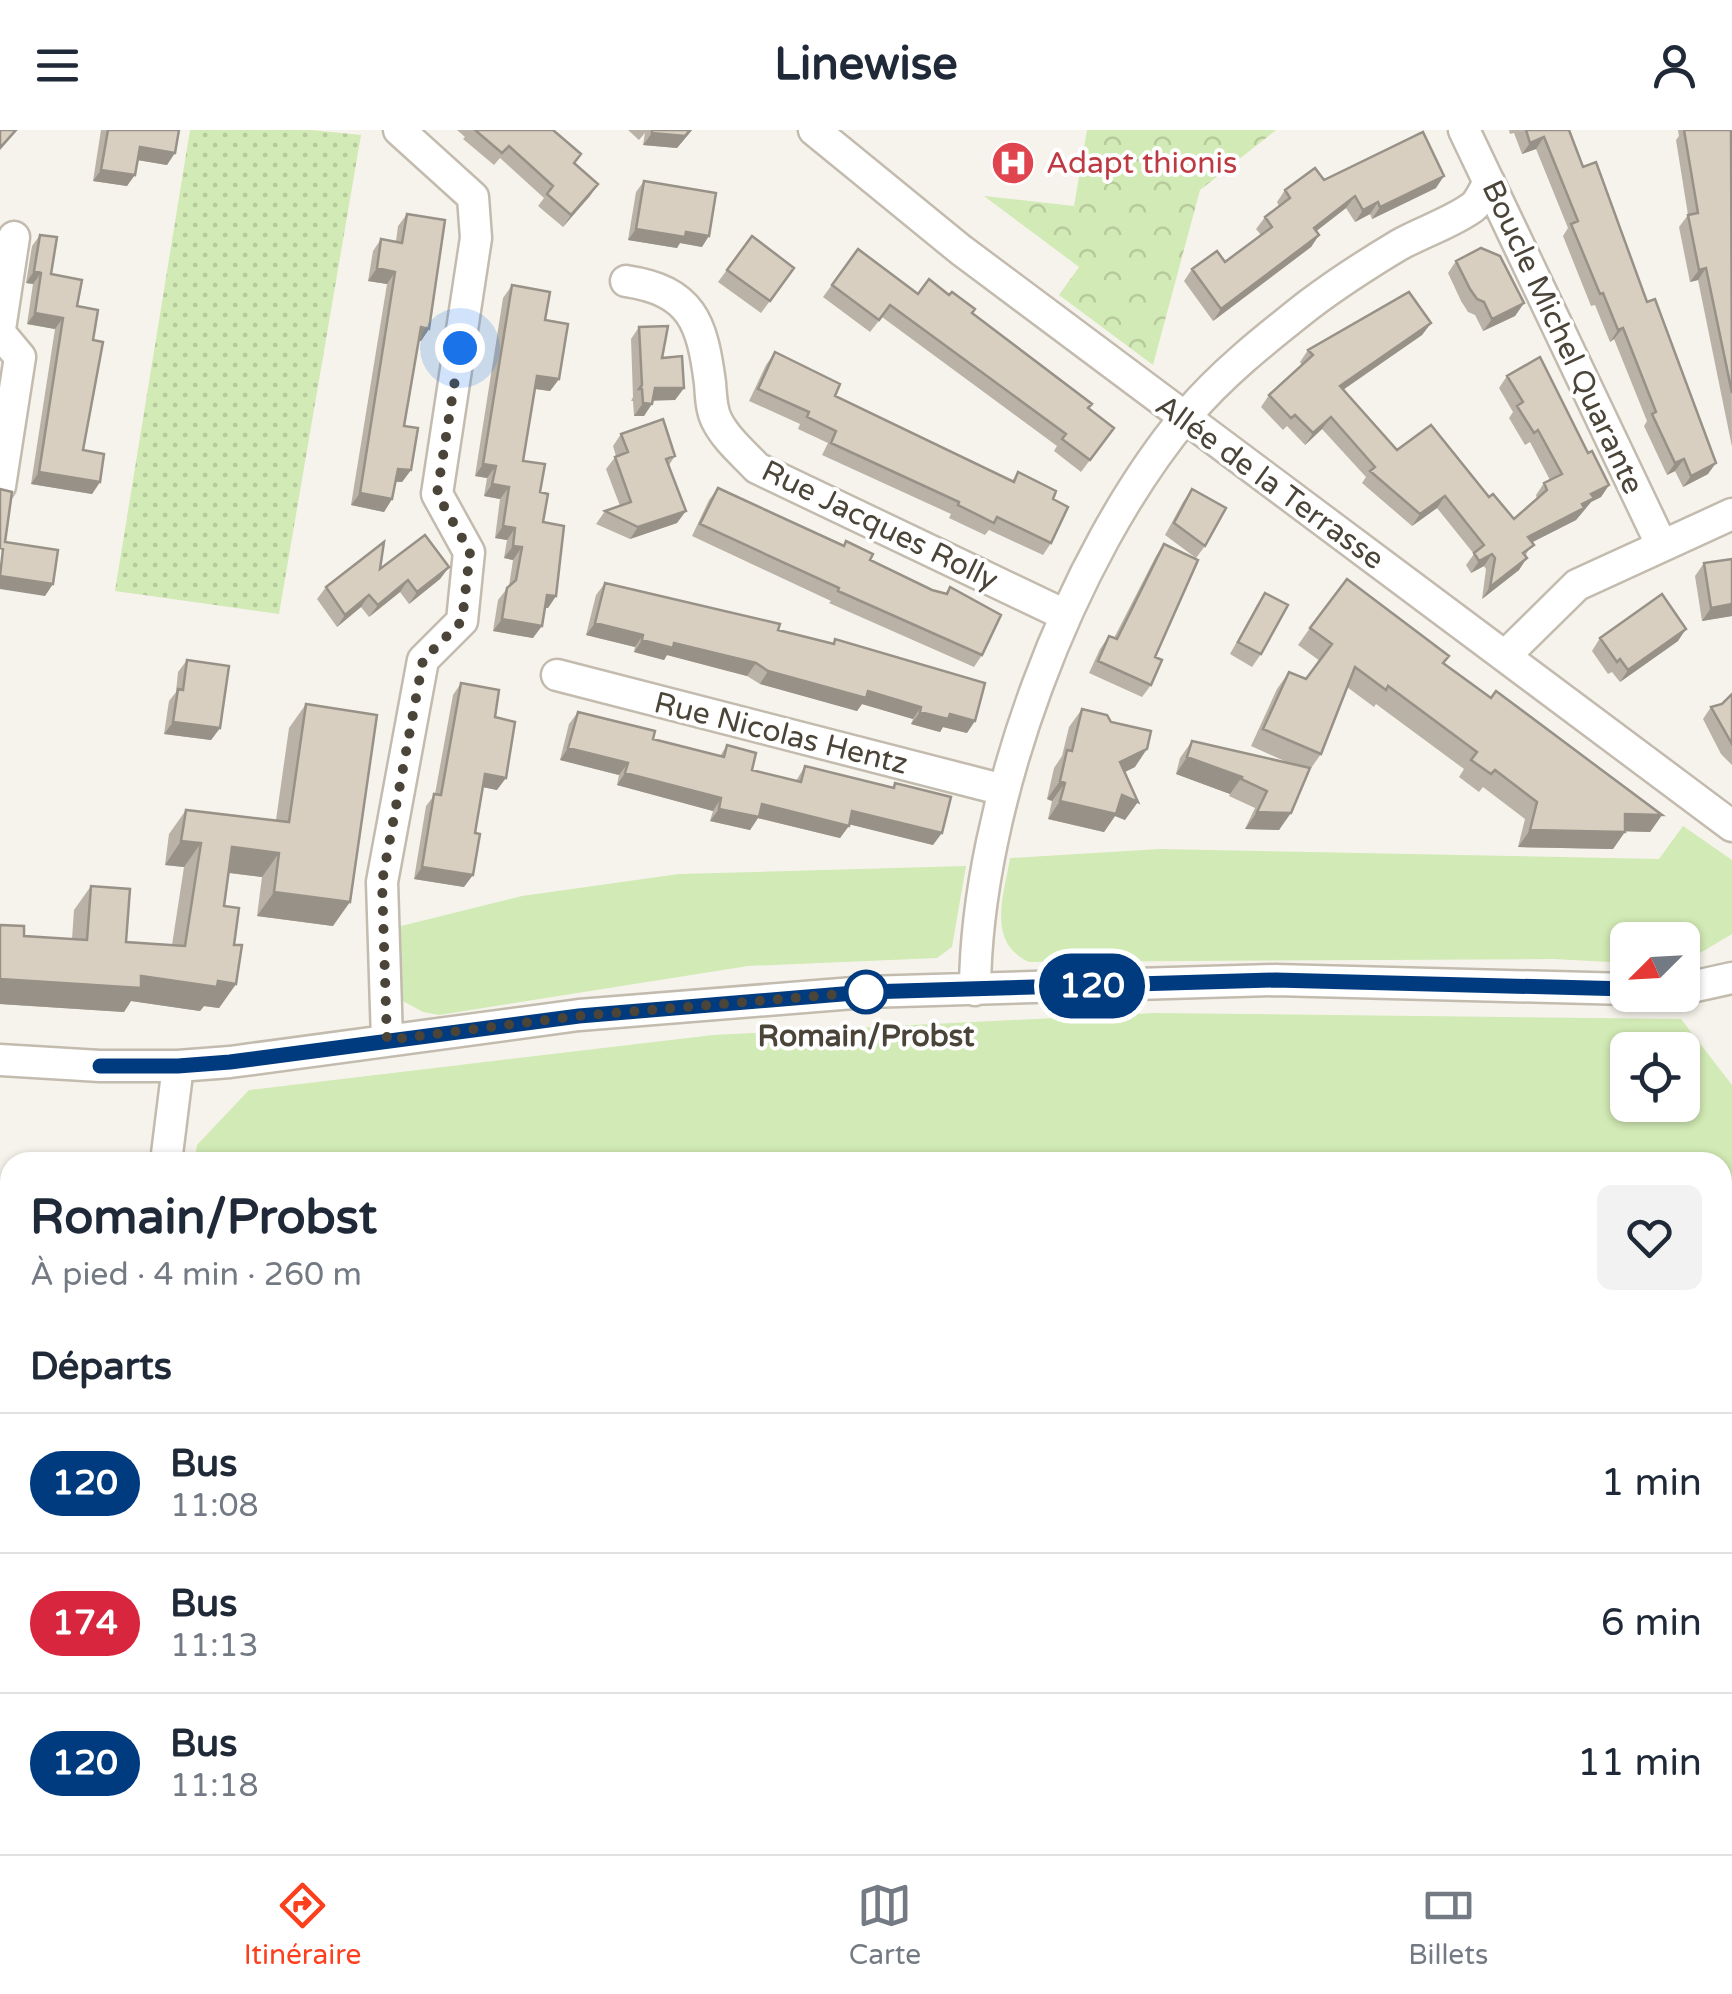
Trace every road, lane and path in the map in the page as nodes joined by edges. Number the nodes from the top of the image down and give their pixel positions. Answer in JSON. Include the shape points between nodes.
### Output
{"nodes":[{"id":1,"x":399,"y":130,"type":"edge"},
{"id":2,"x":814,"y":130,"type":"edge"},
{"id":3,"x":1464,"y":130,"type":"edge"},
{"id":4,"x":1489,"y":182,"type":"junction"},
{"id":5,"x":14,"y":237,"type":"dead end"},
{"id":6,"x":626,"y":282,"type":"dead end"},
{"id":7,"x":0,"y":331,"type":"edge"},
{"id":8,"x":1186,"y":417,"type":"junction"},
{"id":9,"x":0,"y":486,"type":"edge"},
{"id":10,"x":1732,"y":514,"type":"edge"},
{"id":11,"x":1661,"y":544,"type":"junction"},
{"id":12,"x":1065,"y":615,"type":"junction"},
{"id":13,"x":1505,"y":656,"type":"junction"},
{"id":14,"x":557,"y":675,"type":"dead end"},
{"id":15,"x":1004,"y":790,"type":"junction"},
{"id":16,"x":1732,"y":826,"type":"edge"},
{"id":17,"x":1732,"y":958,"type":"edge"},
{"id":18,"x":1708,"y":987,"type":"edge"},
{"id":19,"x":1610,"y":989,"type":"edge"},
{"id":20,"x":976,"y":990,"type":"junction"},
{"id":21,"x":387,"y":1040,"type":"junction"},
{"id":22,"x":0,"y":1060,"type":"edge"},
{"id":23,"x":178,"y":1066,"type":"junction"},
{"id":24,"x":167,"y":1152,"type":"edge"}],
"edges":[{"from":1,"to":21,"type":"street","via":[[473,197],[476,238],[437,494],[470,552],[462,621],[423,660],[382,882]]},
{"from":2,"to":8,"type":"street","name":"Allée de la Terrasse","via":[[961,250]]},
{"from":3,"to":4,"type":"street","name":"Boucle Michel Quarante"},
{"from":4,"to":8,"type":"street","via":[[1476,205],[1397,246],[1314,301],[1229,370]]},
{"from":4,"to":11,"type":"street","name":"Boucle Michel Quarante"},
{"from":5,"to":7,"type":"street"},
{"from":6,"to":12,"type":"street","name":"Rue Jacques Rolly","via":[[654,286],[687,305],[704,339],[714,418],[758,468]]},
{"from":7,"to":9,"type":"street","via":[[20,357]]},
{"from":8,"to":12,"type":"street","via":[[1125,503]]},
{"from":8,"to":13,"type":"street","name":"Allée de la Terrasse"},
{"from":10,"to":11,"type":"street"},
{"from":11,"to":13,"type":"street","via":[[1576,585]]},
{"from":12,"to":15,"type":"street"},
{"from":13,"to":16,"type":"street","name":"Allée de la Terrasse"},
{"from":14,"to":15,"type":"street","name":"Rue Nicolas Hentz"},
{"from":15,"to":20,"type":"street","via":[[986,870]]},
{"from":17,"to":18,"type":"street"},
{"from":19,"to":20,"type":"street","via":[[1275,980]]},
{"from":20,"to":21,"type":"street","via":[[712,1002]]},
{"from":21,"to":23,"type":"street"},
{"from":22,"to":23,"type":"street"},
{"from":23,"to":24,"type":"street"}]}
